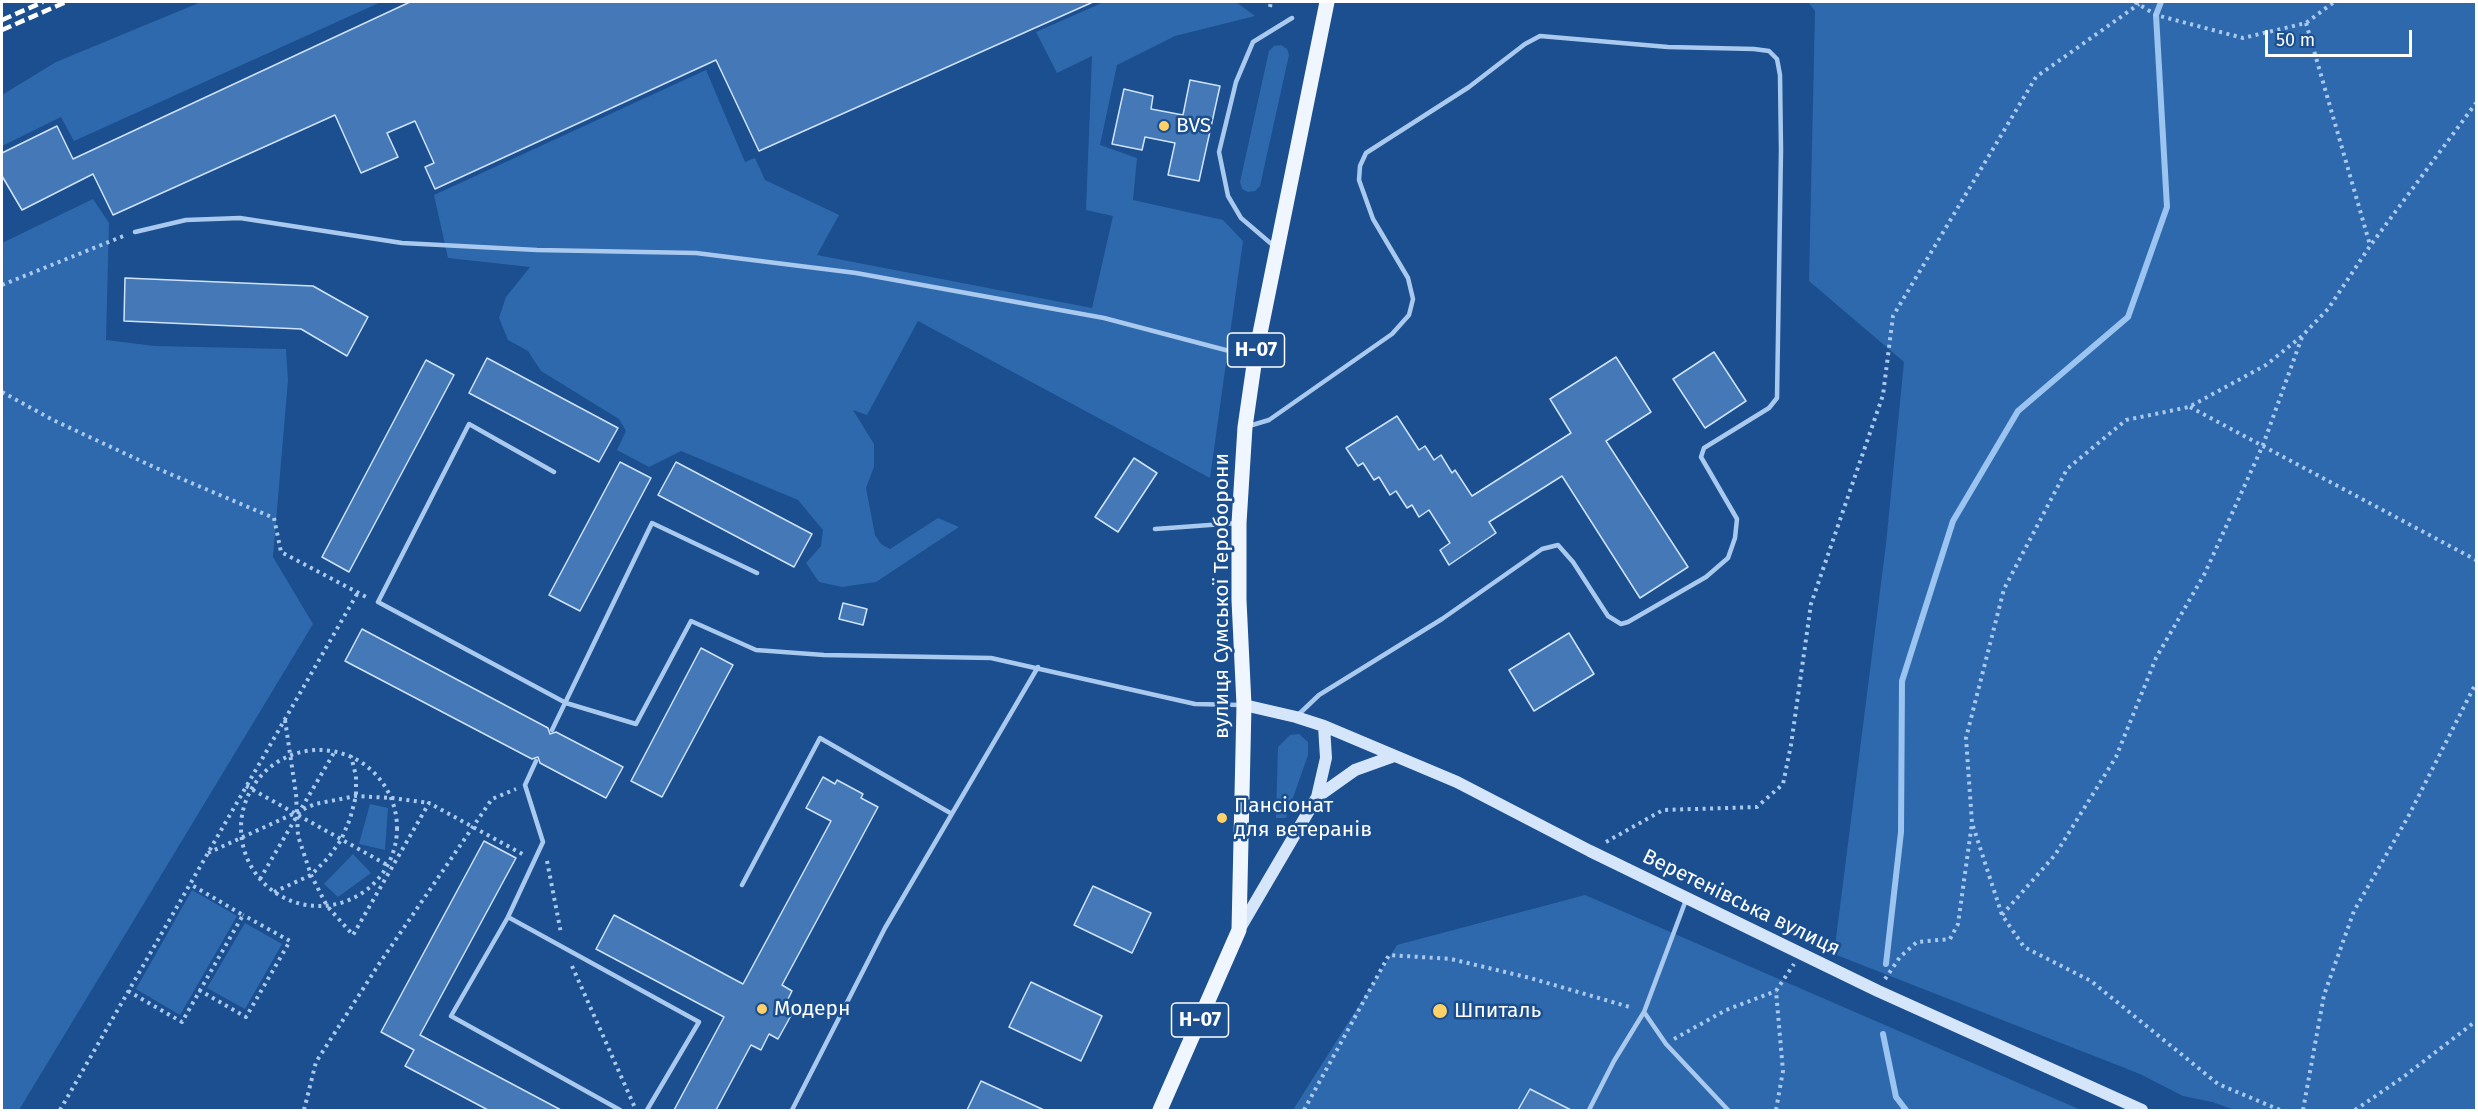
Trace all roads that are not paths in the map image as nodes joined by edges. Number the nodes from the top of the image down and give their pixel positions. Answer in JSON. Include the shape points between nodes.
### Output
{"nodes":[{"id":1,"x":1327,"y":2,"type":"edge"},
{"id":2,"x":1292,"y":18,"type":"dead end"},
{"id":3,"x":135,"y":232,"type":"road end"},
{"id":4,"x":1277,"y":249,"type":"junction"},
{"id":5,"x":1255,"y":358,"type":"junction"},
{"id":6,"x":1245,"y":427,"type":"junction"},
{"id":7,"x":554,"y":472,"type":"dead end"},
{"id":8,"x":1239,"y":523,"type":"junction"},
{"id":9,"x":1155,"y":529,"type":"dead end"},
{"id":10,"x":757,"y":573,"type":"dead end"},
{"id":11,"x":1038,"y":667,"type":"junction"},
{"id":12,"x":566,"y":703,"type":"junction"},
{"id":13,"x":1244,"y":705,"type":"junction"},
{"id":14,"x":1296,"y":717,"type":"junction"},
{"id":15,"x":1324,"y":726,"type":"junction"},
{"id":16,"x":552,"y":730,"type":"dead end"},
{"id":17,"x":1394,"y":756,"type":"junction"},
{"id":18,"x":536,"y":761,"type":"dead end"},
{"id":19,"x":1317,"y":797,"type":"junction"},
{"id":20,"x":952,"y":814,"type":"junction"},
{"id":21,"x":742,"y":885,"type":"dead end"},
{"id":22,"x":1687,"y":898,"type":"junction"},
{"id":23,"x":508,"y":916,"type":"junction"},
{"id":24,"x":1239,"y":930,"type":"junction"},
{"id":25,"x":1644,"y":1012,"type":"junction"},
{"id":26,"x":620,"y":1110,"type":"edge"},
{"id":27,"x":647,"y":1110,"type":"edge"},
{"id":28,"x":792,"y":1110,"type":"edge"},
{"id":29,"x":1160,"y":1110,"type":"edge"},
{"id":30,"x":1589,"y":1110,"type":"edge"},
{"id":31,"x":1728,"y":1110,"type":"edge"},
{"id":32,"x":2142,"y":1110,"type":"edge"}],
"edges":[{"from":1,"to":4,"type":"main road","name":"вулиця Сумської Тероборони","number":"Н-07"},
{"from":2,"to":4,"type":"lane","via":[[1253,42],[1236,82],[1219,152],[1228,196],[1241,218]]},
{"from":3,"to":5,"type":"lane","via":[[186,220],[240,218],[402,243],[696,253],[856,273],[1104,318]]},
{"from":4,"to":5,"type":"main road","name":"вулиця Сумської Тероборони","number":"Н-07"},
{"from":5,"to":6,"type":"main road","name":"вулиця Сумської Тероборони","number":"Н-07"},
{"from":6,"to":8,"type":"main road","name":"вулиця Сумської Тероборони","number":"Н-07"},
{"from":6,"to":14,"type":"lane","via":[[1269,420],[1392,334],[1409,315],[1413,299],[1408,278],[1373,219],[1359,180],[1366,153],[1540,36],[1668,47],[1754,49],[1769,51],[1777,59],[1781,150],[1777,398],[1769,408],[1704,448],[1701,457],[1737,519],[1728,558],[1706,577],[1621,624],[1608,616],[1558,544],[1542,549],[1442,619],[1320,695]]},
{"from":7,"to":12,"type":"lane","via":[[469,424],[378,602]]},
{"from":8,"to":9,"type":"lane"},
{"from":8,"to":13,"type":"main road","name":"вулиця Сумської Тероборони","number":"Н-07"},
{"from":10,"to":12,"type":"lane","via":[[652,523]]},
{"from":11,"to":12,"type":"lane","via":[[991,658],[756,650],[691,621],[636,724]]},
{"from":11,"to":13,"type":"lane","via":[[1195,704]]},
{"from":11,"to":20,"type":"lane"},
{"from":12,"to":16,"type":"lane"},
{"from":13,"to":14,"type":"street","name":"Веретенівська вулиця"},
{"from":13,"to":24,"type":"main road","name":"вулиця Сумської Тероборони","number":"Н-07"},
{"from":14,"to":15,"type":"street","name":"Веретенівська вулиця"},
{"from":15,"to":17,"type":"street","name":"Веретенівська вулиця"},
{"from":15,"to":19,"type":"street","via":[[1326,758]]},
{"from":17,"to":19,"type":"street","via":[[1354,770]]},
{"from":17,"to":22,"type":"street","name":"Веретенівська вулиця","via":[[1457,782]]},
{"from":18,"to":23,"type":"lane","via":[[525,784],[543,842]]},
{"from":19,"to":24,"type":"street"},
{"from":20,"to":21,"type":"lane","via":[[820,738]]},
{"from":20,"to":28,"type":"lane","via":[[885,928]]},
{"from":22,"to":25,"type":"lane"},
{"from":22,"to":32,"type":"street","name":"Веретенівська вулиця","via":[[1878,991]]},
{"from":23,"to":26,"type":"lane","via":[[451,1016]]},
{"from":23,"to":27,"type":"lane","via":[[699,1022]]},
{"from":24,"to":29,"type":"main road","name":"вулиця Сумської Тероборони","number":"Н-07"},
{"from":25,"to":30,"type":"lane"},
{"from":25,"to":31,"type":"lane","via":[[1666,1044]]}]}
